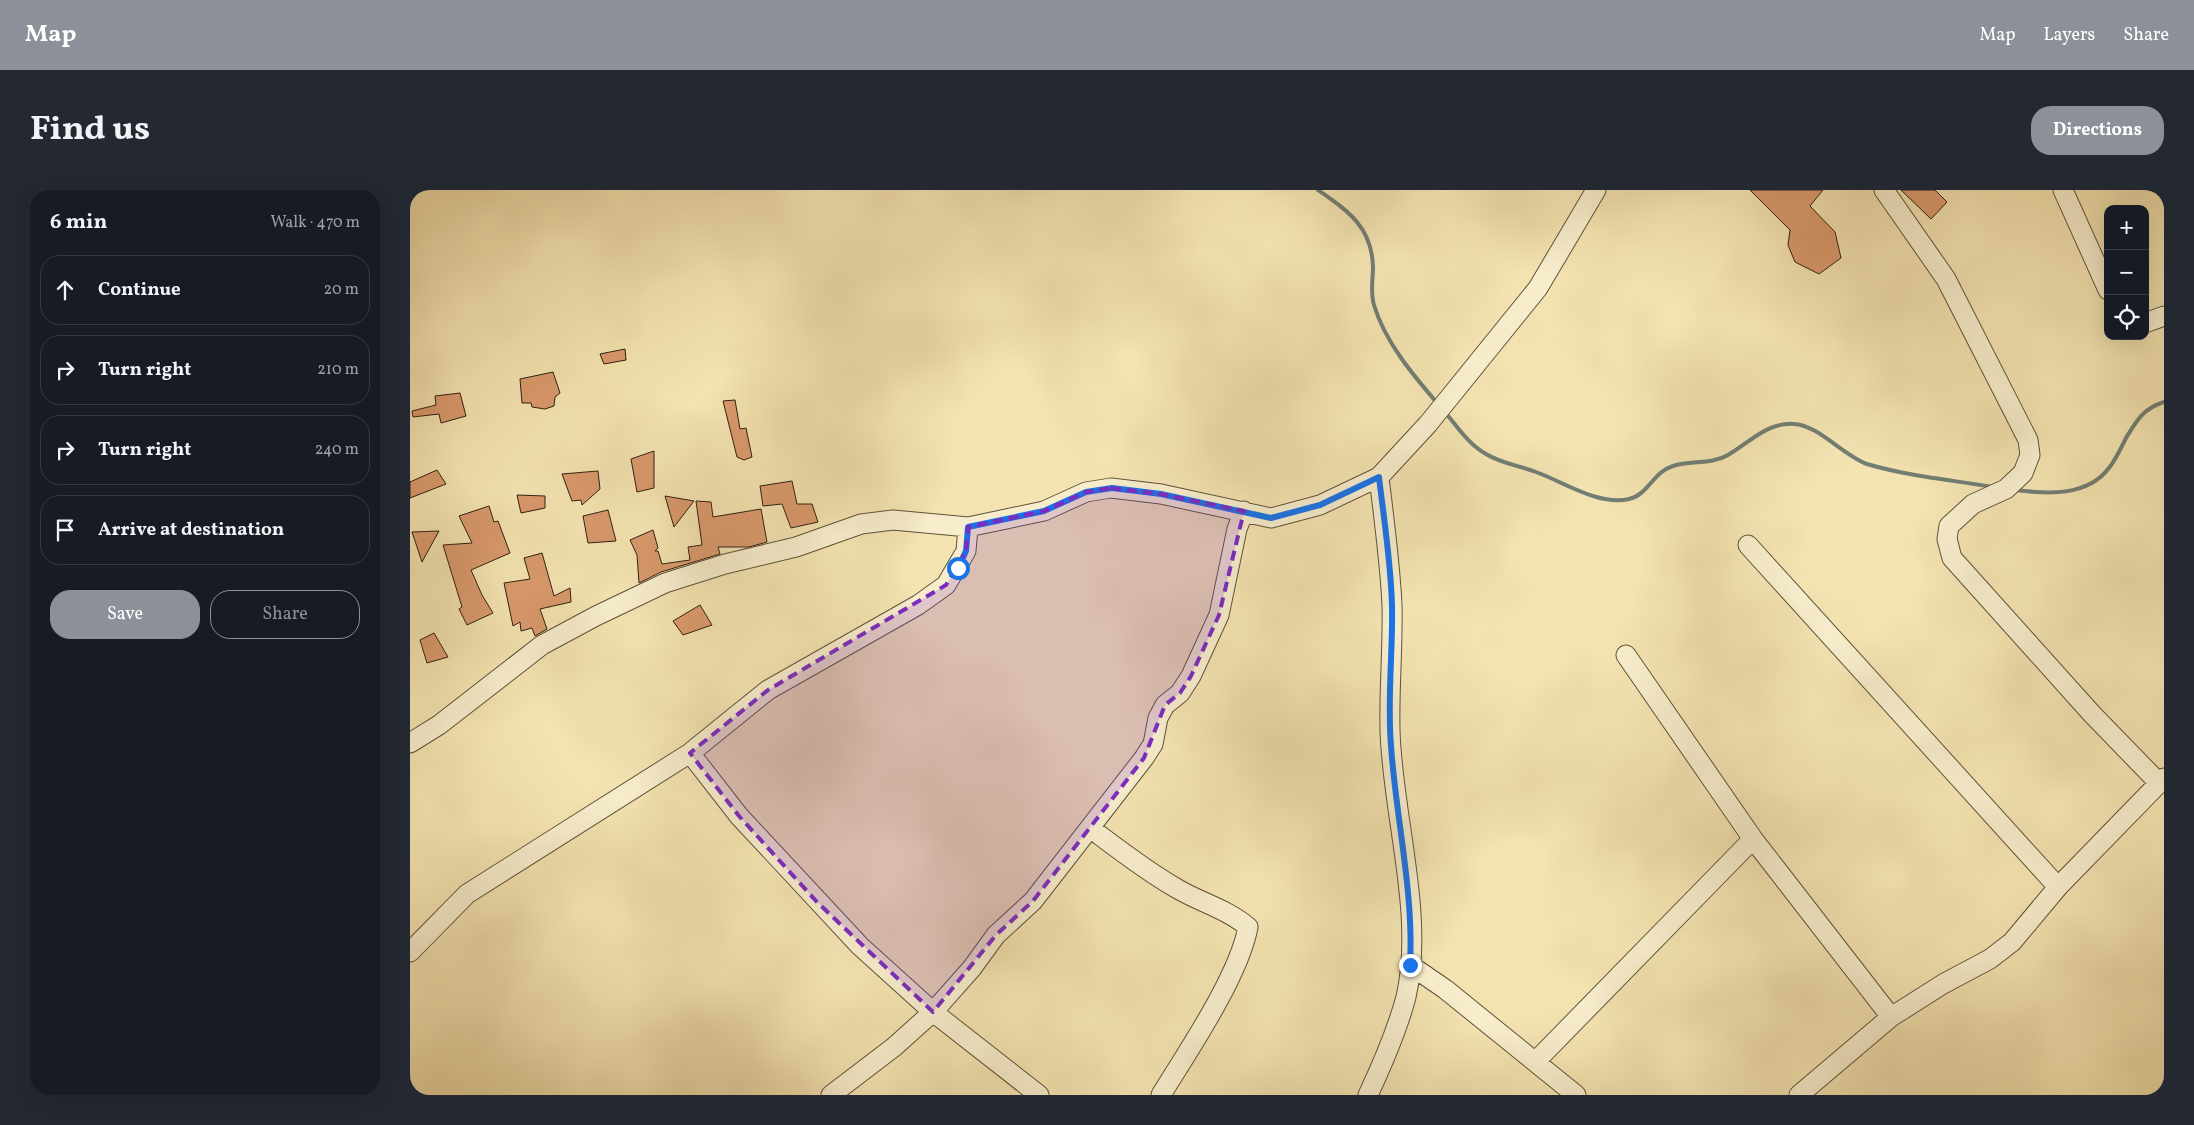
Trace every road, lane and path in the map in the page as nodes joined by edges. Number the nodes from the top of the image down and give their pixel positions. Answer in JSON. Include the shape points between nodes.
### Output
{"nodes":[{"id":1,"x":1596,"y":190,"type":"edge"},
{"id":2,"x":1884,"y":190,"type":"edge"},
{"id":3,"x":2063,"y":190,"type":"edge"},
{"id":4,"x":2104,"y":281,"type":"edge"},
{"id":5,"x":2164,"y":316,"type":"edge"},
{"id":6,"x":2149,"y":322,"type":"edge"},
{"id":7,"x":1379,"y":477,"type":"junction"},
{"id":8,"x":1244,"y":511,"type":"junction"},
{"id":9,"x":968,"y":527,"type":"junction"},
{"id":10,"x":1748,"y":545,"type":"dead end"},
{"id":11,"x":1626,"y":655,"type":"dead end"},
{"id":12,"x":410,"y":743,"type":"edge"},
{"id":13,"x":690,"y":753,"type":"junction"},
{"id":14,"x":2161,"y":780,"type":"edge"},
{"id":15,"x":1090,"y":828,"type":"junction"},
{"id":16,"x":1753,"y":839,"type":"junction"},
{"id":17,"x":2058,"y":887,"type":"junction"},
{"id":18,"x":410,"y":952,"type":"edge"},
{"id":19,"x":1410,"y":965,"type":"junction"},
{"id":20,"x":933,"y":1012,"type":"junction"},
{"id":21,"x":1891,"y":1017,"type":"junction"},
{"id":22,"x":1536,"y":1061,"type":"junction"},
{"id":23,"x":832,"y":1095,"type":"edge"},
{"id":24,"x":1039,"y":1095,"type":"edge"},
{"id":25,"x":1162,"y":1095,"type":"edge"},
{"id":26,"x":1368,"y":1095,"type":"edge"},
{"id":27,"x":1576,"y":1095,"type":"edge"},
{"id":28,"x":1799,"y":1095,"type":"edge"}],
"edges":[{"from":1,"to":7,"type":"street","via":[[1538,288],[1428,424]]},
{"from":2,"to":14,"type":"street","via":[[1946,279],[2028,440],[2030,455],[2023,473],[2006,489],[1973,504],[1949,526],[1947,538],[1952,558],[2092,714]]},
{"from":3,"to":4,"type":"street"},
{"from":5,"to":6,"type":"street"},
{"from":7,"to":8,"type":"street","via":[[1320,505],[1271,518]]},
{"from":7,"to":19,"type":"street","via":[[1392,606],[1390,730],[1409,909]]},
{"from":8,"to":9,"type":"street","via":[[1161,494],[1112,488],[1086,492],[1044,511]]},
{"from":8,"to":15,"type":"street","via":[[1237,529],[1219,615],[1204,653],[1180,693],[1165,705],[1158,718],[1153,744],[1144,758]]},
{"from":9,"to":12,"type":"street","via":[[893,520],[860,524],[796,547],[665,583],[542,645],[439,725]]},
{"from":9,"to":13,"type":"street","via":[[966,551],[946,585],[918,605],[768,690]]},
{"from":10,"to":17,"type":"street"},
{"from":11,"to":16,"type":"street"},
{"from":13,"to":18,"type":"street","via":[[467,894]]},
{"from":13,"to":20,"type":"street","via":[[739,816],[817,902]]},
{"from":14,"to":17,"type":"street"},
{"from":15,"to":20,"type":"street","via":[[1033,901],[996,935]]},
{"from":15,"to":25,"type":"street","via":[[1177,889],[1239,919],[1248,927],[1245,943],[1222,991]]},
{"from":16,"to":21,"type":"street"},
{"from":16,"to":22,"type":"street"},
{"from":17,"to":21,"type":"street","via":[[2012,942],[1990,960],[1943,984]]},
{"from":19,"to":22,"type":"street"},
{"from":19,"to":26,"type":"street","via":[[1396,1031]]},
{"from":20,"to":23,"type":"street"},
{"from":20,"to":24,"type":"street"},
{"from":21,"to":28,"type":"street"},
{"from":22,"to":27,"type":"street"}]}
